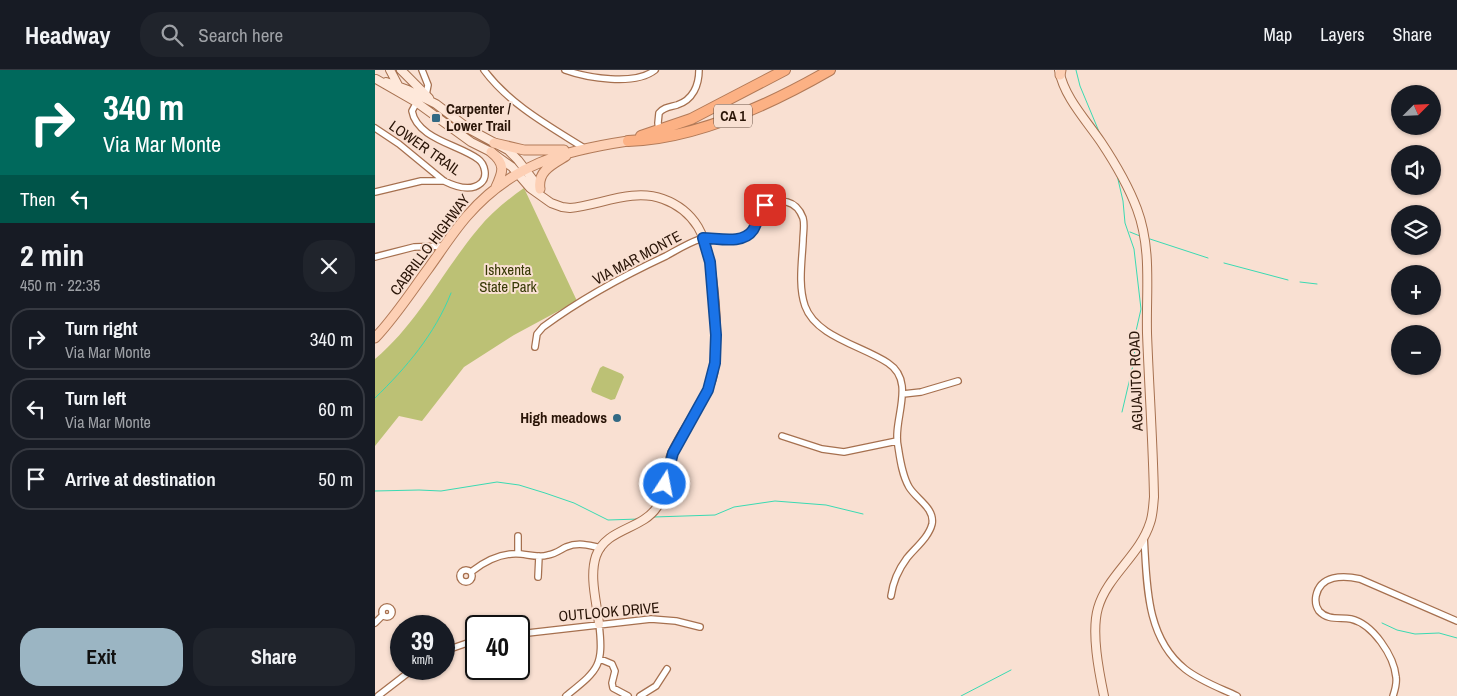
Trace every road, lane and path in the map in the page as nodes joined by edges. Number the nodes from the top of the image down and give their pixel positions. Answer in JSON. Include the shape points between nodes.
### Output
{"nodes":[{"id":1,"x":390,"y":70,"type":"edge"},
{"id":2,"x":401,"y":70,"type":"edge"},
{"id":3,"x":423,"y":70,"type":"edge"},
{"id":4,"x":484,"y":70,"type":"edge"},
{"id":5,"x":565,"y":70,"type":"edge"},
{"id":6,"x":655,"y":70,"type":"edge"},
{"id":7,"x":699,"y":70,"type":"edge"},
{"id":8,"x":785,"y":70,"type":"edge"},
{"id":9,"x":830,"y":70,"type":"edge"},
{"id":10,"x":1060,"y":72,"type":"edge"},
{"id":11,"x":425,"y":78,"type":"junction"},
{"id":12,"x":375,"y":79,"type":"edge"},
{"id":13,"x":397,"y":86,"type":"junction"},
{"id":14,"x":404,"y":95,"type":"junction"},
{"id":15,"x":420,"y":95,"type":"junction"},
{"id":16,"x":375,"y":128,"type":"edge"},
{"id":17,"x":659,"y":130,"type":"junction"},
{"id":18,"x":628,"y":141,"type":"junction"},
{"id":19,"x":494,"y":143,"type":"junction"},
{"id":20,"x":579,"y":149,"type":"junction"},
{"id":21,"x":491,"y":152,"type":"junction"},
{"id":22,"x":522,"y":171,"type":"junction"},
{"id":23,"x":445,"y":181,"type":"junction"},
{"id":24,"x":494,"y":190,"type":"junction"},
{"id":25,"x":375,"y":192,"type":"edge"},
{"id":26,"x":541,"y":192,"type":"junction"},
{"id":27,"x":703,"y":238,"type":"junction"},
{"id":28,"x":445,"y":246,"type":"junction"},
{"id":29,"x":375,"y":257,"type":"edge"},
{"id":30,"x":375,"y":338,"type":"edge"},
{"id":31,"x":535,"y":347,"type":"dead end"},
{"id":32,"x":958,"y":382,"type":"dead end"},
{"id":33,"x":903,"y":394,"type":"junction"},
{"id":34,"x":782,"y":436,"type":"dead end"},
{"id":35,"x":897,"y":441,"type":"junction"},
{"id":36,"x":518,"y":536,"type":"dead end"},
{"id":37,"x":1144,"y":536,"type":"junction"},
{"id":38,"x":601,"y":548,"type":"junction"},
{"id":39,"x":518,"y":554,"type":"junction"},
{"id":40,"x":539,"y":556,"type":"junction"},
{"id":41,"x":471,"y":572,"type":"dead end"},
{"id":42,"x":538,"y":577,"type":"dead end"},
{"id":43,"x":891,"y":596,"type":"dead end"},
{"id":44,"x":383,"y":615,"type":"dead end"},
{"id":45,"x":1457,"y":620,"type":"edge"},
{"id":46,"x":375,"y":623,"type":"edge"},
{"id":47,"x":599,"y":624,"type":"junction"},
{"id":48,"x":701,"y":627,"type":"dead end"},
{"id":49,"x":530,"y":633,"type":"edge"},
{"id":50,"x":600,"y":659,"type":"junction"},
{"id":51,"x":667,"y":669,"type":"dead end"},
{"id":52,"x":399,"y":680,"type":"edge"},
{"id":53,"x":378,"y":696,"type":"edge"},
{"id":54,"x":566,"y":696,"type":"edge"},
{"id":55,"x":628,"y":696,"type":"edge"},
{"id":56,"x":640,"y":696,"type":"edge"},
{"id":57,"x":1104,"y":696,"type":"edge"},
{"id":58,"x":1237,"y":696,"type":"edge"},
{"id":59,"x":1393,"y":696,"type":"edge"}],
"edges":[{"from":1,"to":13,"type":"street"},
{"from":2,"to":15,"type":"street"},
{"from":3,"to":11,"type":"street"},
{"from":4,"to":20,"type":"street","via":[[505,94]]},
{"from":5,"to":6,"type":"street","via":[[617,80],[635,78]]},
{"from":7,"to":17,"type":"street","via":[[697,85],[689,98],[659,113]]},
{"from":8,"to":17,"type":"highway","name":"CABRILLO HIGHWAY","number":"CA 1","via":[[701,114]]},
{"from":9,"to":18,"type":"highway","name":"CABRILLO HIGHWAY","number":"CA 1","via":[[720,121],[661,138]]},
{"from":10,"to":37,"type":"street","name":"AGUAJITO ROAD","via":[[1069,96],[1124,181],[1144,233],[1154,497],[1150,524]]},
{"from":11,"to":15,"type":"street"},
{"from":11,"to":15,"type":"street","via":[[428,85]]},
{"from":12,"to":13,"type":"street"},
{"from":12,"to":14,"type":"street"},
{"from":13,"to":14,"type":"street"},
{"from":13,"to":15,"type":"street"},
{"from":14,"to":15,"type":"street"},
{"from":15,"to":19,"type":"street"},
{"from":15,"to":21,"type":"street","via":[[471,142]]},
{"from":15,"to":23,"type":"street","name":"LOWER TRAIL","via":[[412,110],[414,119],[440,141],[480,160],[485,170],[478,185],[464,187]]},
{"from":16,"to":23,"type":"street","name":"LOWER TRAIL"},
{"from":17,"to":18,"type":"highway","name":"CABRILLO HIGHWAY","number":"CA 1"},
{"from":18,"to":20,"type":"main road","name":"CABRILLO HIGHWAY","number":"CA 1"},
{"from":19,"to":20,"type":"main road","via":[[524,150]]},
{"from":19,"to":22,"type":"street","via":[[514,155]]},
{"from":20,"to":22,"type":"main road","name":"CABRILLO HIGHWAY","number":"CA 1"},
{"from":20,"to":26,"type":"main road","via":[[544,171],[539,179]]},
{"from":21,"to":22,"type":"street"},
{"from":21,"to":24,"type":"main road","via":[[502,167]]},
{"from":22,"to":24,"type":"main road","name":"CABRILLO HIGHWAY","number":"CA 1"},
{"from":22,"to":26,"type":"street"},
{"from":23,"to":25,"type":"street","via":[[421,181]]},
{"from":24,"to":28,"type":"main road","name":"CABRILLO HIGHWAY","number":"CA 1","via":[[467,216]]},
{"from":26,"to":27,"type":"street","via":[[551,203],[566,208],[629,196],[662,198],[686,212]]},
{"from":27,"to":31,"type":"street","name":"VIA MAR MONTE","via":[[635,271],[555,319],[540,330]]},
{"from":27,"to":33,"type":"street","name":"VIA MAR MONTE","via":[[743,238],[753,229],[765,205],[779,200],[793,204],[801,213],[804,225],[802,294],[809,315],[819,326],[842,340],[889,363],[896,371]]},
{"from":27,"to":38,"type":"street","via":[[710,262],[716,335],[711,382],[673,453],[657,508],[645,520],[614,536]]},
{"from":28,"to":29,"type":"street","via":[[414,247]]},
{"from":28,"to":30,"type":"main road","name":"CABRILLO HIGHWAY","number":"CA 1"},
{"from":32,"to":33,"type":"street"},
{"from":33,"to":35,"type":"street","name":"VIA MAR MONTE"},
{"from":34,"to":35,"type":"street","via":[[822,449],[844,452]]},
{"from":35,"to":43,"type":"street","name":"VIA MAR MONTE","via":[[905,480],[931,512],[933,521],[928,533],[899,570]]},
{"from":36,"to":39,"type":"street"},
{"from":37,"to":57,"type":"street","name":"AGUAJITO ROAD","via":[[1098,607],[1098,668]]},
{"from":37,"to":58,"type":"street","via":[[1153,619],[1165,646],[1186,669]]},
{"from":38,"to":40,"type":"street","via":[[572,545],[548,556]]},
{"from":38,"to":47,"type":"street","via":[[594,574]]},
{"from":39,"to":40,"type":"street"},
{"from":39,"to":41,"type":"street","via":[[493,558]]},
{"from":40,"to":42,"type":"street"},
{"from":44,"to":46,"type":"street"},
{"from":45,"to":59,"type":"street","via":[[1360,579],[1338,576],[1322,584],[1317,594],[1317,609],[1330,618],[1351,619],[1362,624],[1386,648],[1397,679]]},
{"from":47,"to":48,"type":"street","name":"OUTLOOK DRIVE","via":[[660,619]]},
{"from":47,"to":49,"type":"street","name":"OUTLOOK DRIVE"},
{"from":47,"to":50,"type":"street"},
{"from":50,"to":54,"type":"street","via":[[590,676]]},
{"from":50,"to":55,"type":"street","via":[[614,666],[613,688]]},
{"from":51,"to":56,"type":"street","via":[[656,686]]},
{"from":52,"to":53,"type":"street"}]}
